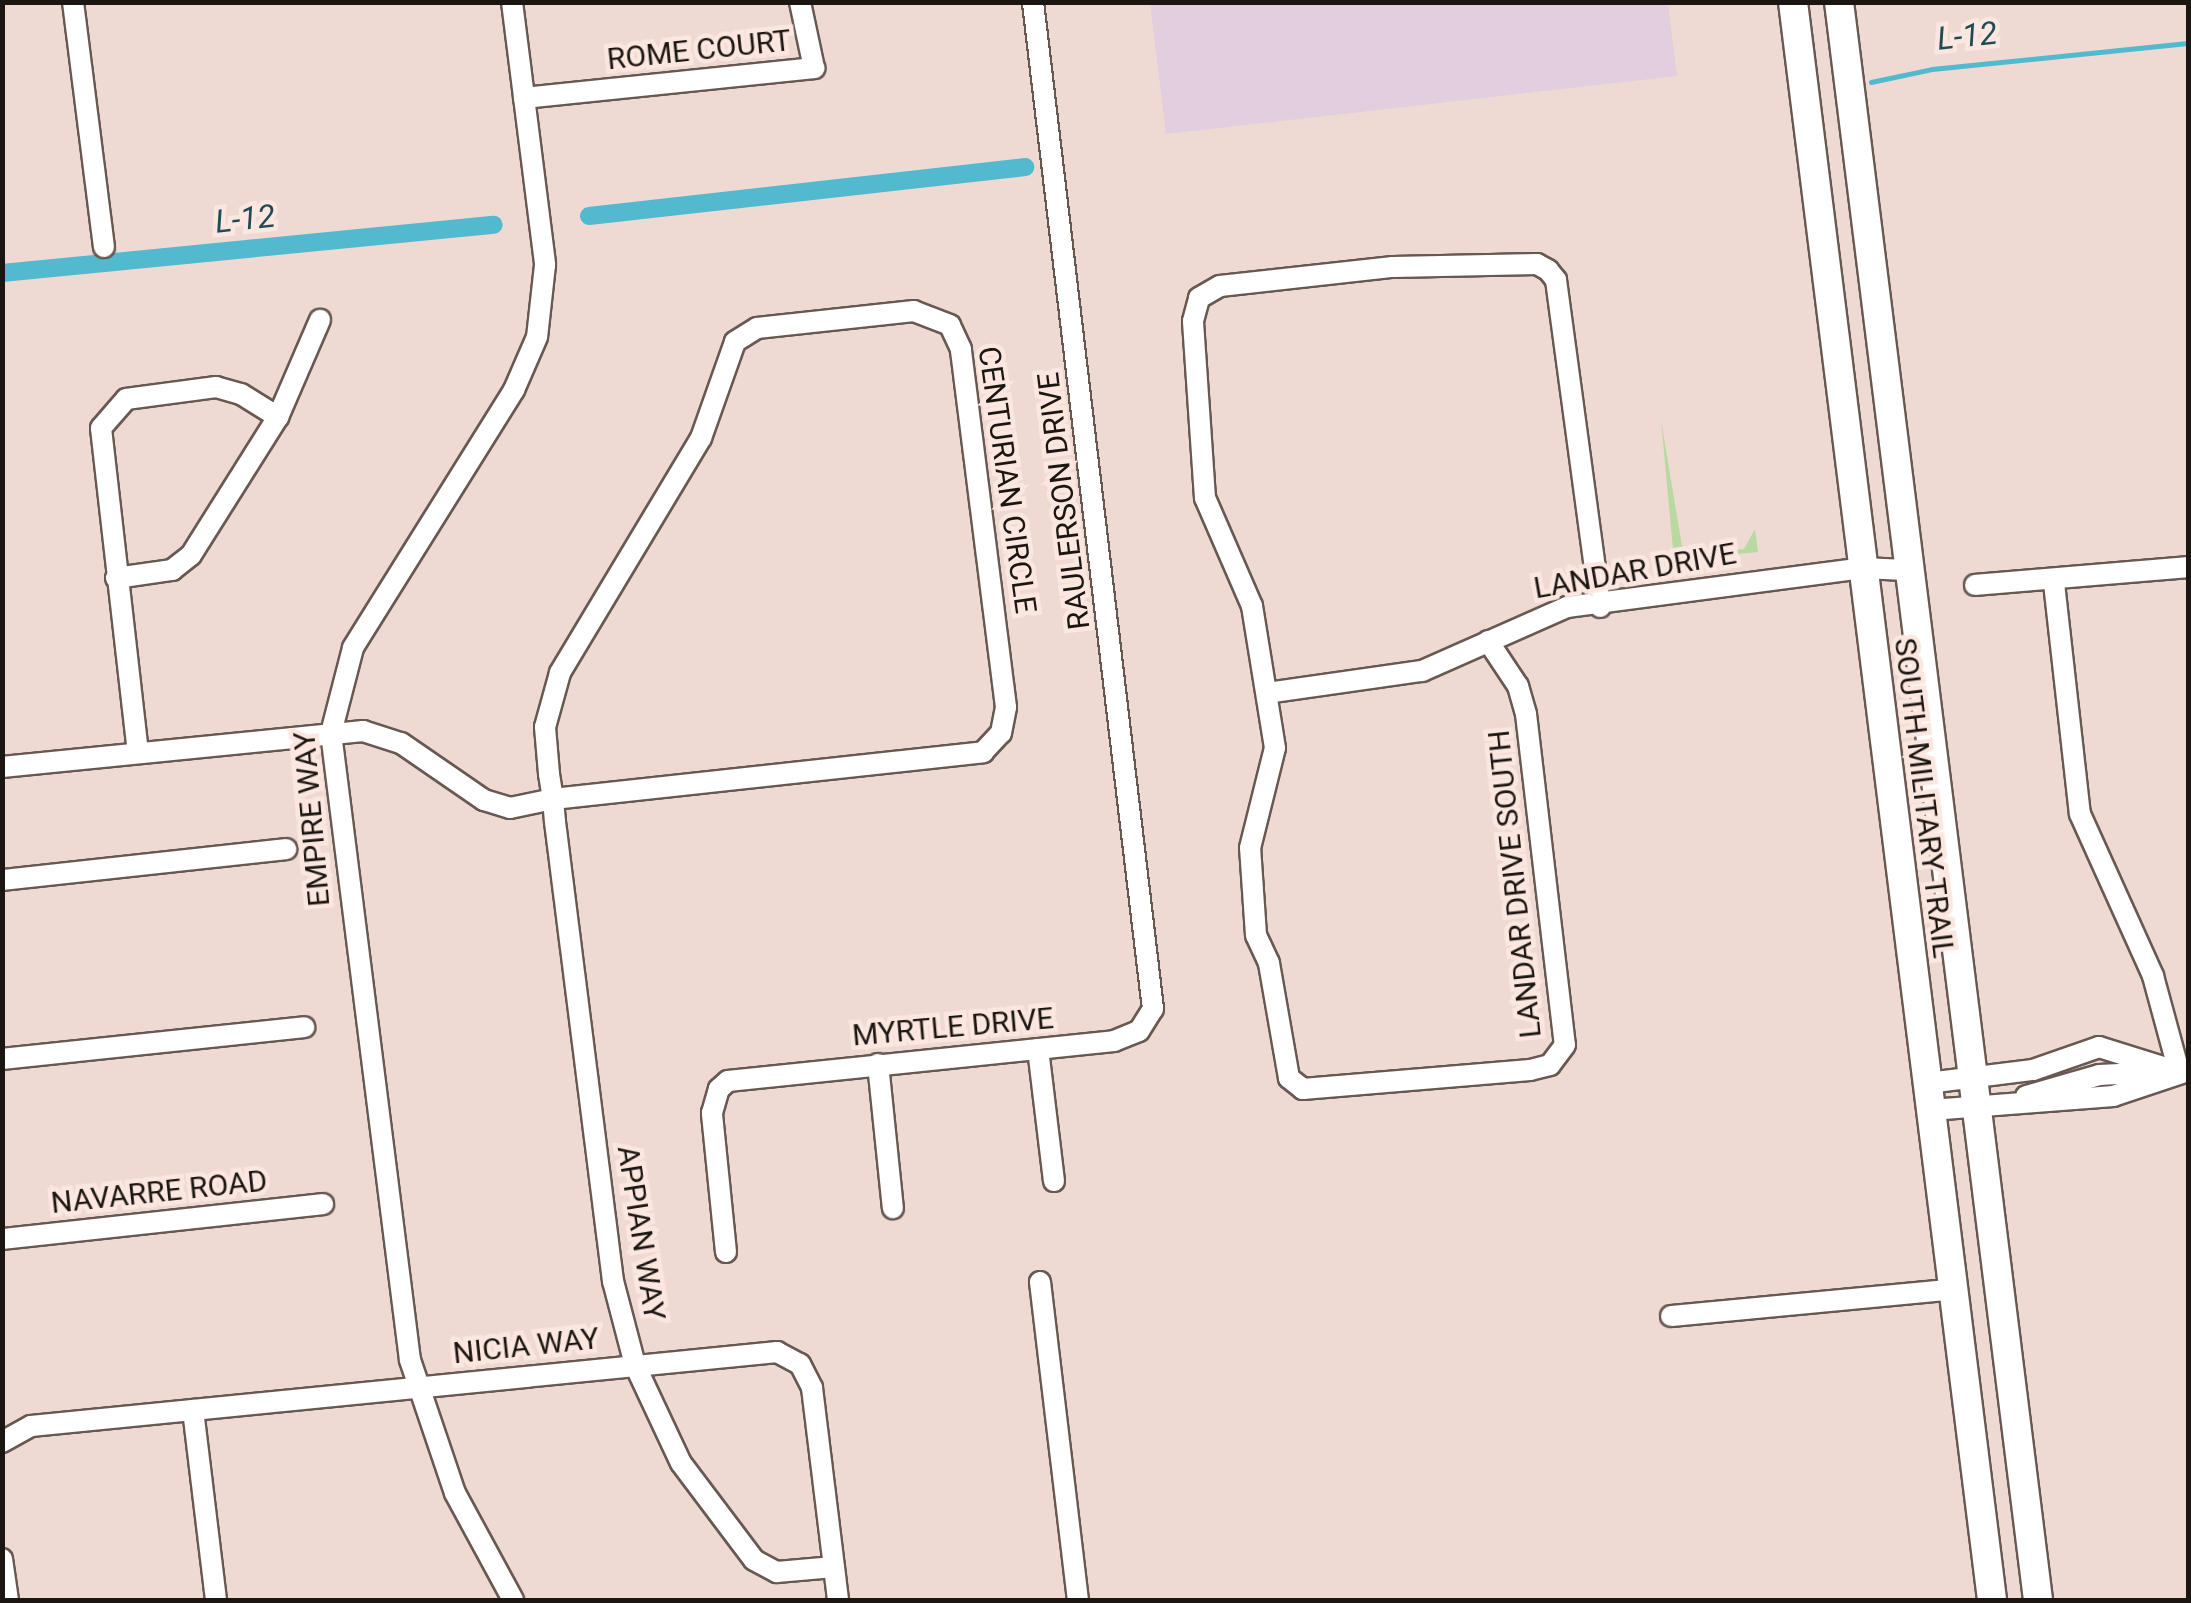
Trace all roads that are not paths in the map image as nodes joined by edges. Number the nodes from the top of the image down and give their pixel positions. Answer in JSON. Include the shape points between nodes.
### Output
{"nodes":[{"id":1,"x":73,"y":2,"type":"edge"},
{"id":2,"x":512,"y":2,"type":"edge"},
{"id":3,"x":800,"y":2,"type":"edge"},
{"id":4,"x":1033,"y":2,"type":"edge"},
{"id":5,"x":1793,"y":2,"type":"edge"},
{"id":6,"x":1839,"y":2,"type":"edge"},
{"id":7,"x":524,"y":98,"type":"junction"},
{"id":8,"x":104,"y":247,"type":"dead end"},
{"id":9,"x":320,"y":320,"type":"dead end"},
{"id":10,"x":278,"y":417,"type":"junction"},
{"id":11,"x":2188,"y":567,"type":"edge"},
{"id":12,"x":1862,"y":568,"type":"junction"},
{"id":13,"x":1906,"y":570,"type":"junction"},
{"id":14,"x":116,"y":578,"type":"junction"},
{"id":15,"x":2054,"y":583,"type":"junction"},
{"id":16,"x":1976,"y":585,"type":"dead end"},
{"id":17,"x":1600,"y":607,"type":"junction"},
{"id":18,"x":1488,"y":641,"type":"junction"},
{"id":19,"x":1266,"y":693,"type":"junction"},
{"id":20,"x":330,"y":733,"type":"junction"},
{"id":21,"x":138,"y":753,"type":"junction"},
{"id":22,"x":2,"y":767,"type":"edge"},
{"id":23,"x":552,"y":799,"type":"junction"},
{"id":24,"x":286,"y":850,"type":"dead end"},
{"id":25,"x":2,"y":880,"type":"edge"},
{"id":26,"x":1154,"y":992,"type":"joint"},
{"id":27,"x":304,"y":1027,"type":"dead end"},
{"id":28,"x":1038,"y":1049,"type":"junction"},
{"id":29,"x":2126,"y":1053,"type":"junction"},
{"id":30,"x":2,"y":1059,"type":"edge"},
{"id":31,"x":878,"y":1064,"type":"junction"},
{"id":32,"x":2184,"y":1071,"type":"edge"},
{"id":33,"x":2118,"y":1074,"type":"junction"},
{"id":34,"x":2147,"y":1080,"type":"junction"},
{"id":35,"x":1973,"y":1092,"type":"junction"},
{"id":36,"x":1929,"y":1096,"type":"junction"},
{"id":37,"x":2010,"y":1102,"type":"junction"},
{"id":38,"x":1054,"y":1180,"type":"dead end"},
{"id":39,"x":322,"y":1204,"type":"dead end"},
{"id":40,"x":893,"y":1208,"type":"dead end"},
{"id":41,"x":2,"y":1239,"type":"edge"},
{"id":42,"x":726,"y":1252,"type":"dead end"},
{"id":43,"x":1040,"y":1282,"type":"dead end"},
{"id":44,"x":1954,"y":1289,"type":"junction"},
{"id":45,"x":1671,"y":1316,"type":"dead end"},
{"id":46,"x":635,"y":1364,"type":"junction"},
{"id":47,"x":417,"y":1387,"type":"junction"},
{"id":48,"x":193,"y":1410,"type":"junction"},
{"id":49,"x":9,"y":1437,"type":"edge"},
{"id":50,"x":2,"y":1558,"type":"edge"},
{"id":51,"x":834,"y":1567,"type":"junction"},
{"id":52,"x":8,"y":1600,"type":"edge"},
{"id":53,"x":216,"y":1600,"type":"edge"},
{"id":54,"x":514,"y":1600,"type":"edge"},
{"id":55,"x":838,"y":1600,"type":"edge"},
{"id":56,"x":1078,"y":1600,"type":"edge"},
{"id":57,"x":1992,"y":1600,"type":"edge"},
{"id":58,"x":2038,"y":1600,"type":"edge"}],
"edges":[{"from":1,"to":8,"type":"street"},
{"from":2,"to":7,"type":"street","name":"EMPIRE WAY"},
{"from":3,"to":7,"type":"street","name":"ROME COURT","via":[[814,68]]},
{"from":4,"to":26,"type":"street","name":"RAULERSON DRIVE"},
{"from":5,"to":12,"type":"main road","name":"SOUTH MILITARY TRAIL"},
{"from":6,"to":13,"type":"main road","name":"SOUTH MILITARY TRAIL"},
{"from":7,"to":20,"type":"street","name":"EMPIRE WAY","via":[[545,265],[538,337],[514,390],[353,648]]},
{"from":9,"to":10,"type":"street"},
{"from":10,"to":14,"type":"street","via":[[191,555],[172,570]]},
{"from":10,"to":14,"type":"street","via":[[241,394],[216,388],[139,396],[115,406],[100,444]]},
{"from":11,"to":15,"type":"street"},
{"from":12,"to":13,"type":"street","name":"LANDAR DRIVE"},
{"from":12,"to":17,"type":"street","name":"LANDAR DRIVE"},
{"from":12,"to":36,"type":"main road","name":"SOUTH MILITARY TRAIL"},
{"from":13,"to":35,"type":"main road","name":"SOUTH MILITARY TRAIL"},
{"from":14,"to":21,"type":"street"},
{"from":15,"to":16,"type":"street"},
{"from":15,"to":32,"type":"street","via":[[2080,814],[2153,976]]},
{"from":17,"to":18,"type":"street","name":"LANDAR DRIVE","via":[[1539,615]]},
{"from":17,"to":19,"type":"street","via":[[1556,280],[1548,270],[1524,264],[1394,267],[1208,289],[1193,309],[1205,498],[1252,606]]},
{"from":18,"to":19,"type":"street","name":"LANDAR DRIVE","via":[[1422,672]]},
{"from":18,"to":19,"type":"street","name":"LANDAR DRIVE SOUTH","via":[[1524,700],[1566,1033],[1560,1057],[1530,1070],[1324,1091],[1303,1090],[1288,1078],[1249,873],[1274,760]]},
{"from":20,"to":21,"type":"street"},
{"from":20,"to":23,"type":"street","via":[[389,737],[496,806]]},
{"from":20,"to":47,"type":"street","name":"EMPIRE WAY","via":[[399,1306]]},
{"from":21,"to":22,"type":"street"},
{"from":23,"to":23,"type":"street","name":"CENTURIAN CIRCLE","via":[[970,756],[994,744],[1006,707],[971,424],[961,349],[940,316],[914,310],[757,328],[735,342],[681,478],[554,686],[546,728]]},
{"from":23,"to":46,"type":"street","name":"APPIAN WAY","via":[[613,1280]]},
{"from":24,"to":25,"type":"street"},
{"from":26,"to":28,"type":"street","name":"MYRTLE DRIVE","via":[[1147,1021],[1127,1038]]},
{"from":27,"to":30,"type":"street"},
{"from":28,"to":31,"type":"street","name":"MYRTLE DRIVE"},
{"from":28,"to":38,"type":"street"},
{"from":29,"to":32,"type":"street"},
{"from":29,"to":33,"type":"street"},
{"from":29,"to":35,"type":"street","via":[[2078,1049]]},
{"from":31,"to":40,"type":"street"},
{"from":31,"to":42,"type":"street","name":"MYRTLE DRIVE","via":[[728,1081],[712,1113]]},
{"from":32,"to":34,"type":"street"},
{"from":33,"to":34,"type":"street"},
{"from":33,"to":37,"type":"street","via":[[2066,1082]]},
{"from":34,"to":37,"type":"street","via":[[2114,1096]]},
{"from":35,"to":36,"type":"street"},
{"from":35,"to":37,"type":"street"},
{"from":35,"to":58,"type":"main road","name":"SOUTH MILITARY TRAIL"},
{"from":36,"to":44,"type":"main road","name":"SOUTH MILITARY TRAIL"},
{"from":39,"to":41,"type":"street","name":"NAVARRE ROAD"},
{"from":43,"to":56,"type":"street"},
{"from":44,"to":45,"type":"street"},
{"from":44,"to":57,"type":"main road","name":"SOUTH MILITARY TRAIL"},
{"from":46,"to":47,"type":"street","name":"NICIA WAY"},
{"from":46,"to":51,"type":"street","name":"APPIAN WAY","via":[[690,1478],[754,1560],[778,1572]]},
{"from":46,"to":51,"type":"street","name":"NICIA WAY","via":[[764,1351],[800,1364],[812,1388]]},
{"from":47,"to":48,"type":"street","name":"NICIA WAY"},
{"from":47,"to":54,"type":"street","name":"EMPIRE WAY","via":[[454,1493]]},
{"from":48,"to":49,"type":"street","name":"NICIA WAY"},
{"from":48,"to":53,"type":"street"},
{"from":50,"to":52,"type":"street"},
{"from":51,"to":55,"type":"street","name":"NICIA WAY"}]}
